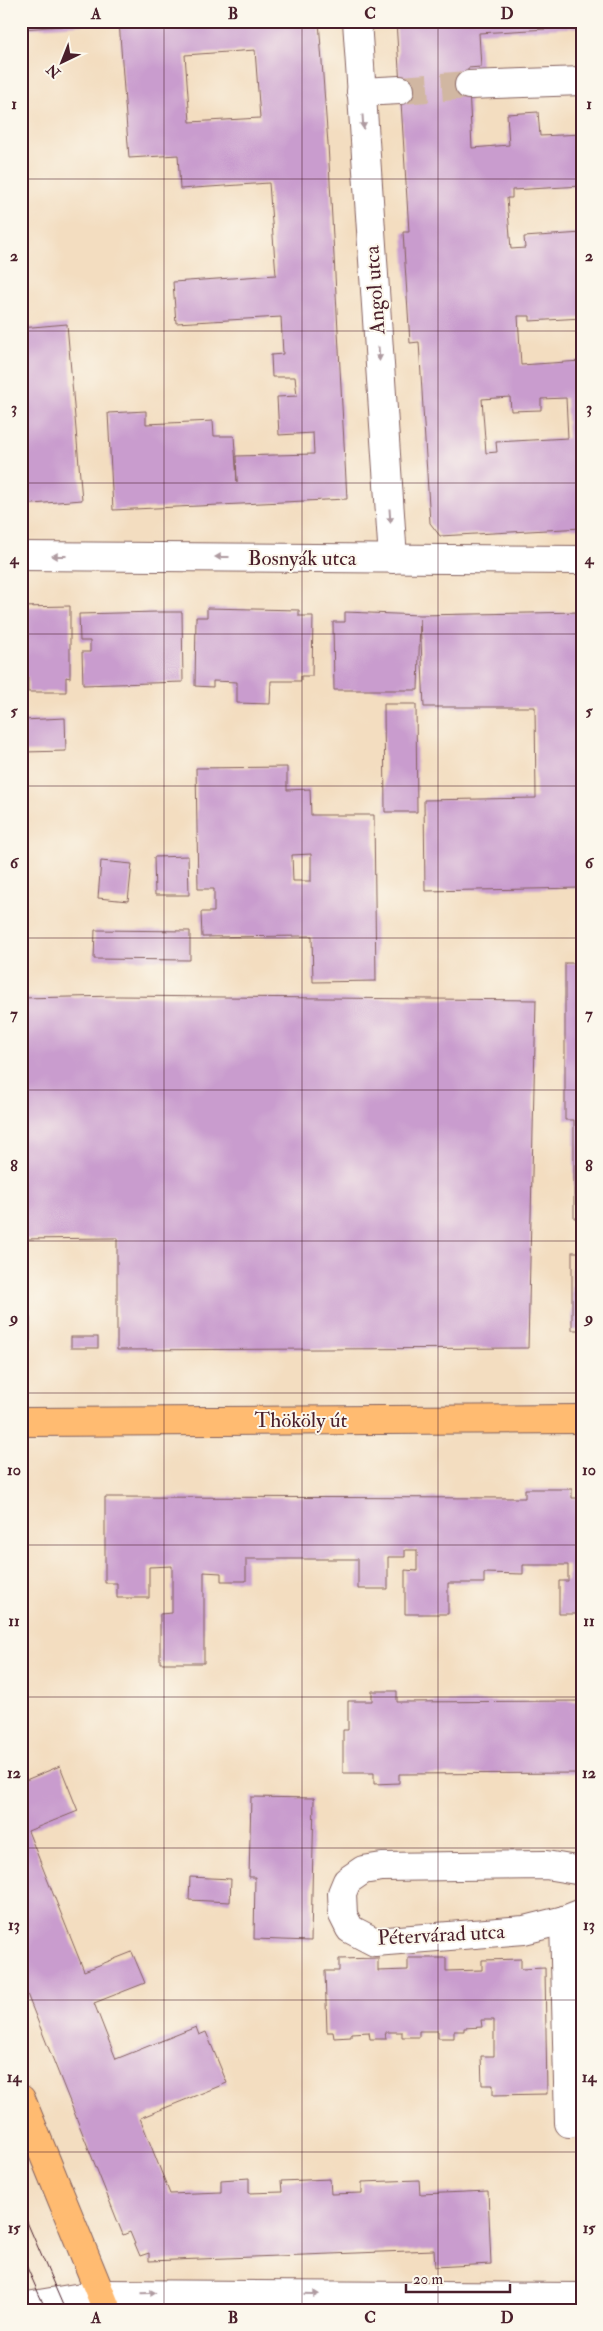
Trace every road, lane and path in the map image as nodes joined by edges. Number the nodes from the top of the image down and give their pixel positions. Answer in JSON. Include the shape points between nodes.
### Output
{"nodes":[{"id":1,"x":357,"y":21,"type":"edge"},
{"id":2,"x":582,"y":80,"type":"edge"},
{"id":3,"x":469,"y":85,"type":"tunnel mouth"},
{"id":4,"x":400,"y":90,"type":"tunnel mouth"},
{"id":5,"x":362,"y":92,"type":"junction"},
{"id":6,"x":21,"y":556,"type":"edge"},
{"id":7,"x":393,"y":559,"type":"junction"},
{"id":8,"x":582,"y":560,"type":"edge"},
{"id":9,"x":582,"y":1418,"type":"edge"},
{"id":10,"x":21,"y":1422,"type":"edge"},
{"id":11,"x":582,"y":1871,"type":"edge"},
{"id":12,"x":573,"y":1916,"type":"edge"},
{"id":13,"x":21,"y":2099,"type":"edge"},
{"id":14,"x":569,"y":2123,"type":"dead end"},
{"id":15,"x":572,"y":2301,"type":"edge"},
{"id":16,"x":104,"y":2302,"type":"edge"},
{"id":17,"x":21,"y":2307,"type":"edge"}],
"edges":[{"from":1,"to":5,"type":"street","name":"Angol utca"},
{"from":2,"to":3,"type":"street"},
{"from":4,"to":5,"type":"street"},
{"from":5,"to":7,"type":"street","name":"Angol utca","one_way":true},
{"from":7,"to":6,"type":"street","name":"Bosnyák utca","one_way":true},
{"from":7,"to":8,"type":"street","name":"Bosnyák utca"},
{"from":9,"to":10,"type":"main road","name":"Thököly út"},
{"from":11,"to":12,"type":"street","name":"Pétervárad utca","via":[[546,1865],[382,1867],[363,1870],[347,1881],[342,1893],[343,1915],[350,1929],[375,1942],[524,1930]]},
{"from":12,"to":14,"type":"street"},
{"from":13,"to":16,"type":"main road"},
{"from":16,"to":15,"type":"street","one_way":true},
{"from":16,"to":17,"type":"street"}]}
